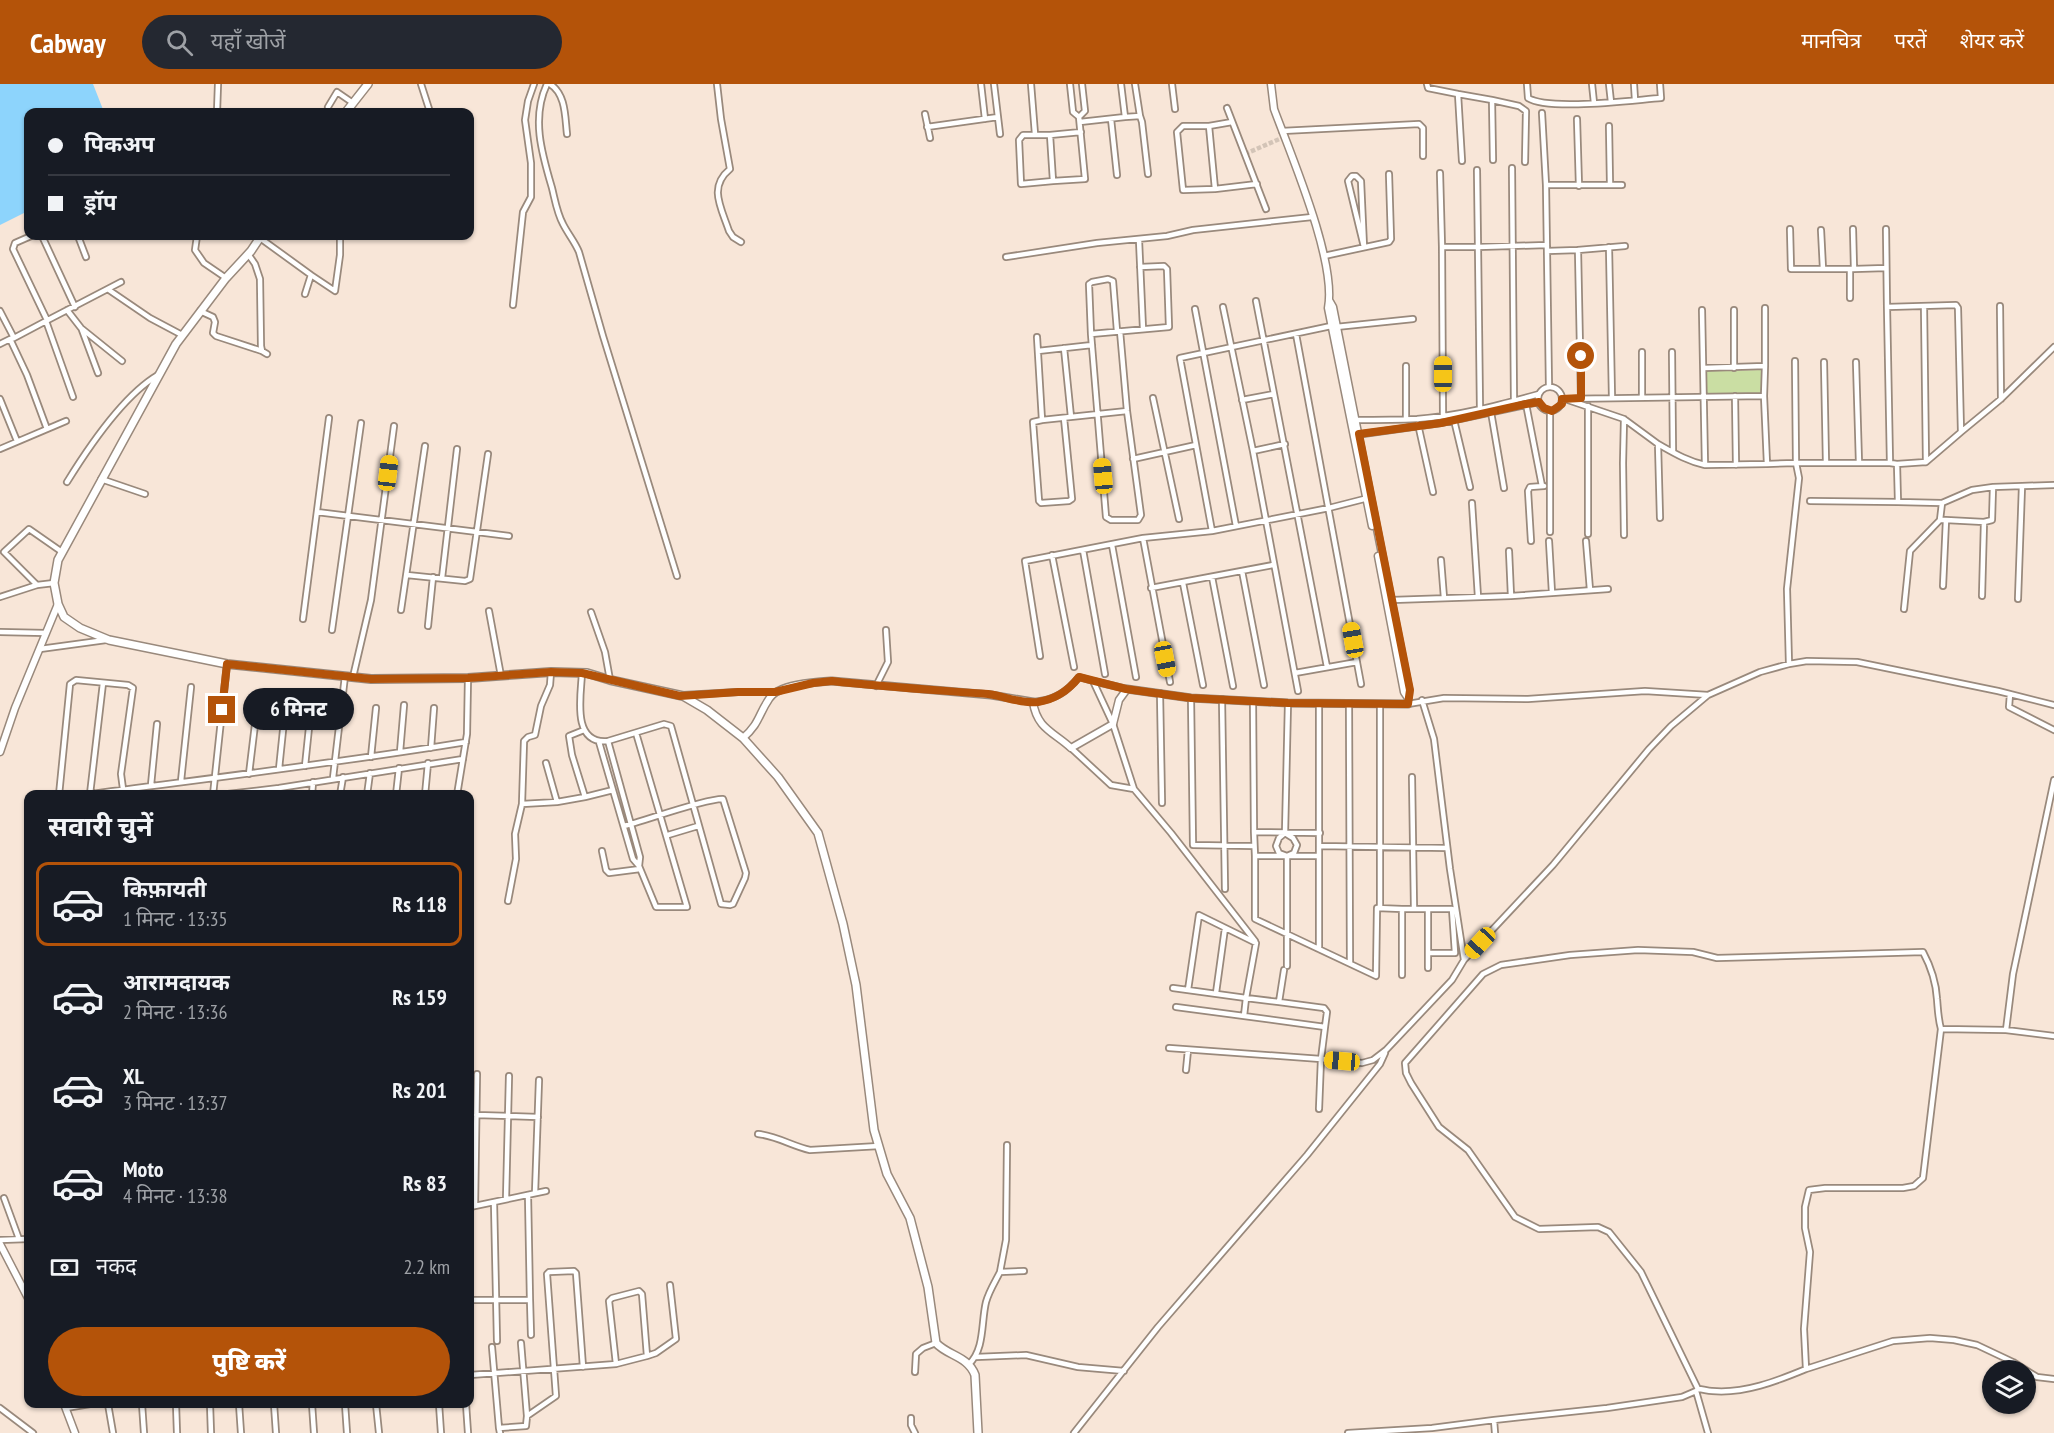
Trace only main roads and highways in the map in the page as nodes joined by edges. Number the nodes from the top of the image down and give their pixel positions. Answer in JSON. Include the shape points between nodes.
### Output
{"nodes":[{"id":1,"x":368,"y":84,"type":"edge"},
{"id":2,"x":349,"y":108,"type":"edge"},
{"id":3,"x":258,"y":240,"type":"edge"},
{"id":4,"x":978,"y":1432,"type":"edge"}],
"edges":[{"from":1,"to":2,"type":"main road"},
{"from":3,"to":4,"type":"main road","via":[[182,335],[62,552],[54,583],[64,617],[109,640],[227,664],[371,679],[584,673],[680,696],[743,738],[778,777],[818,833],[856,985],[874,1130],[893,1186],[910,1218],[928,1287],[936,1343],[973,1368]]}]}
